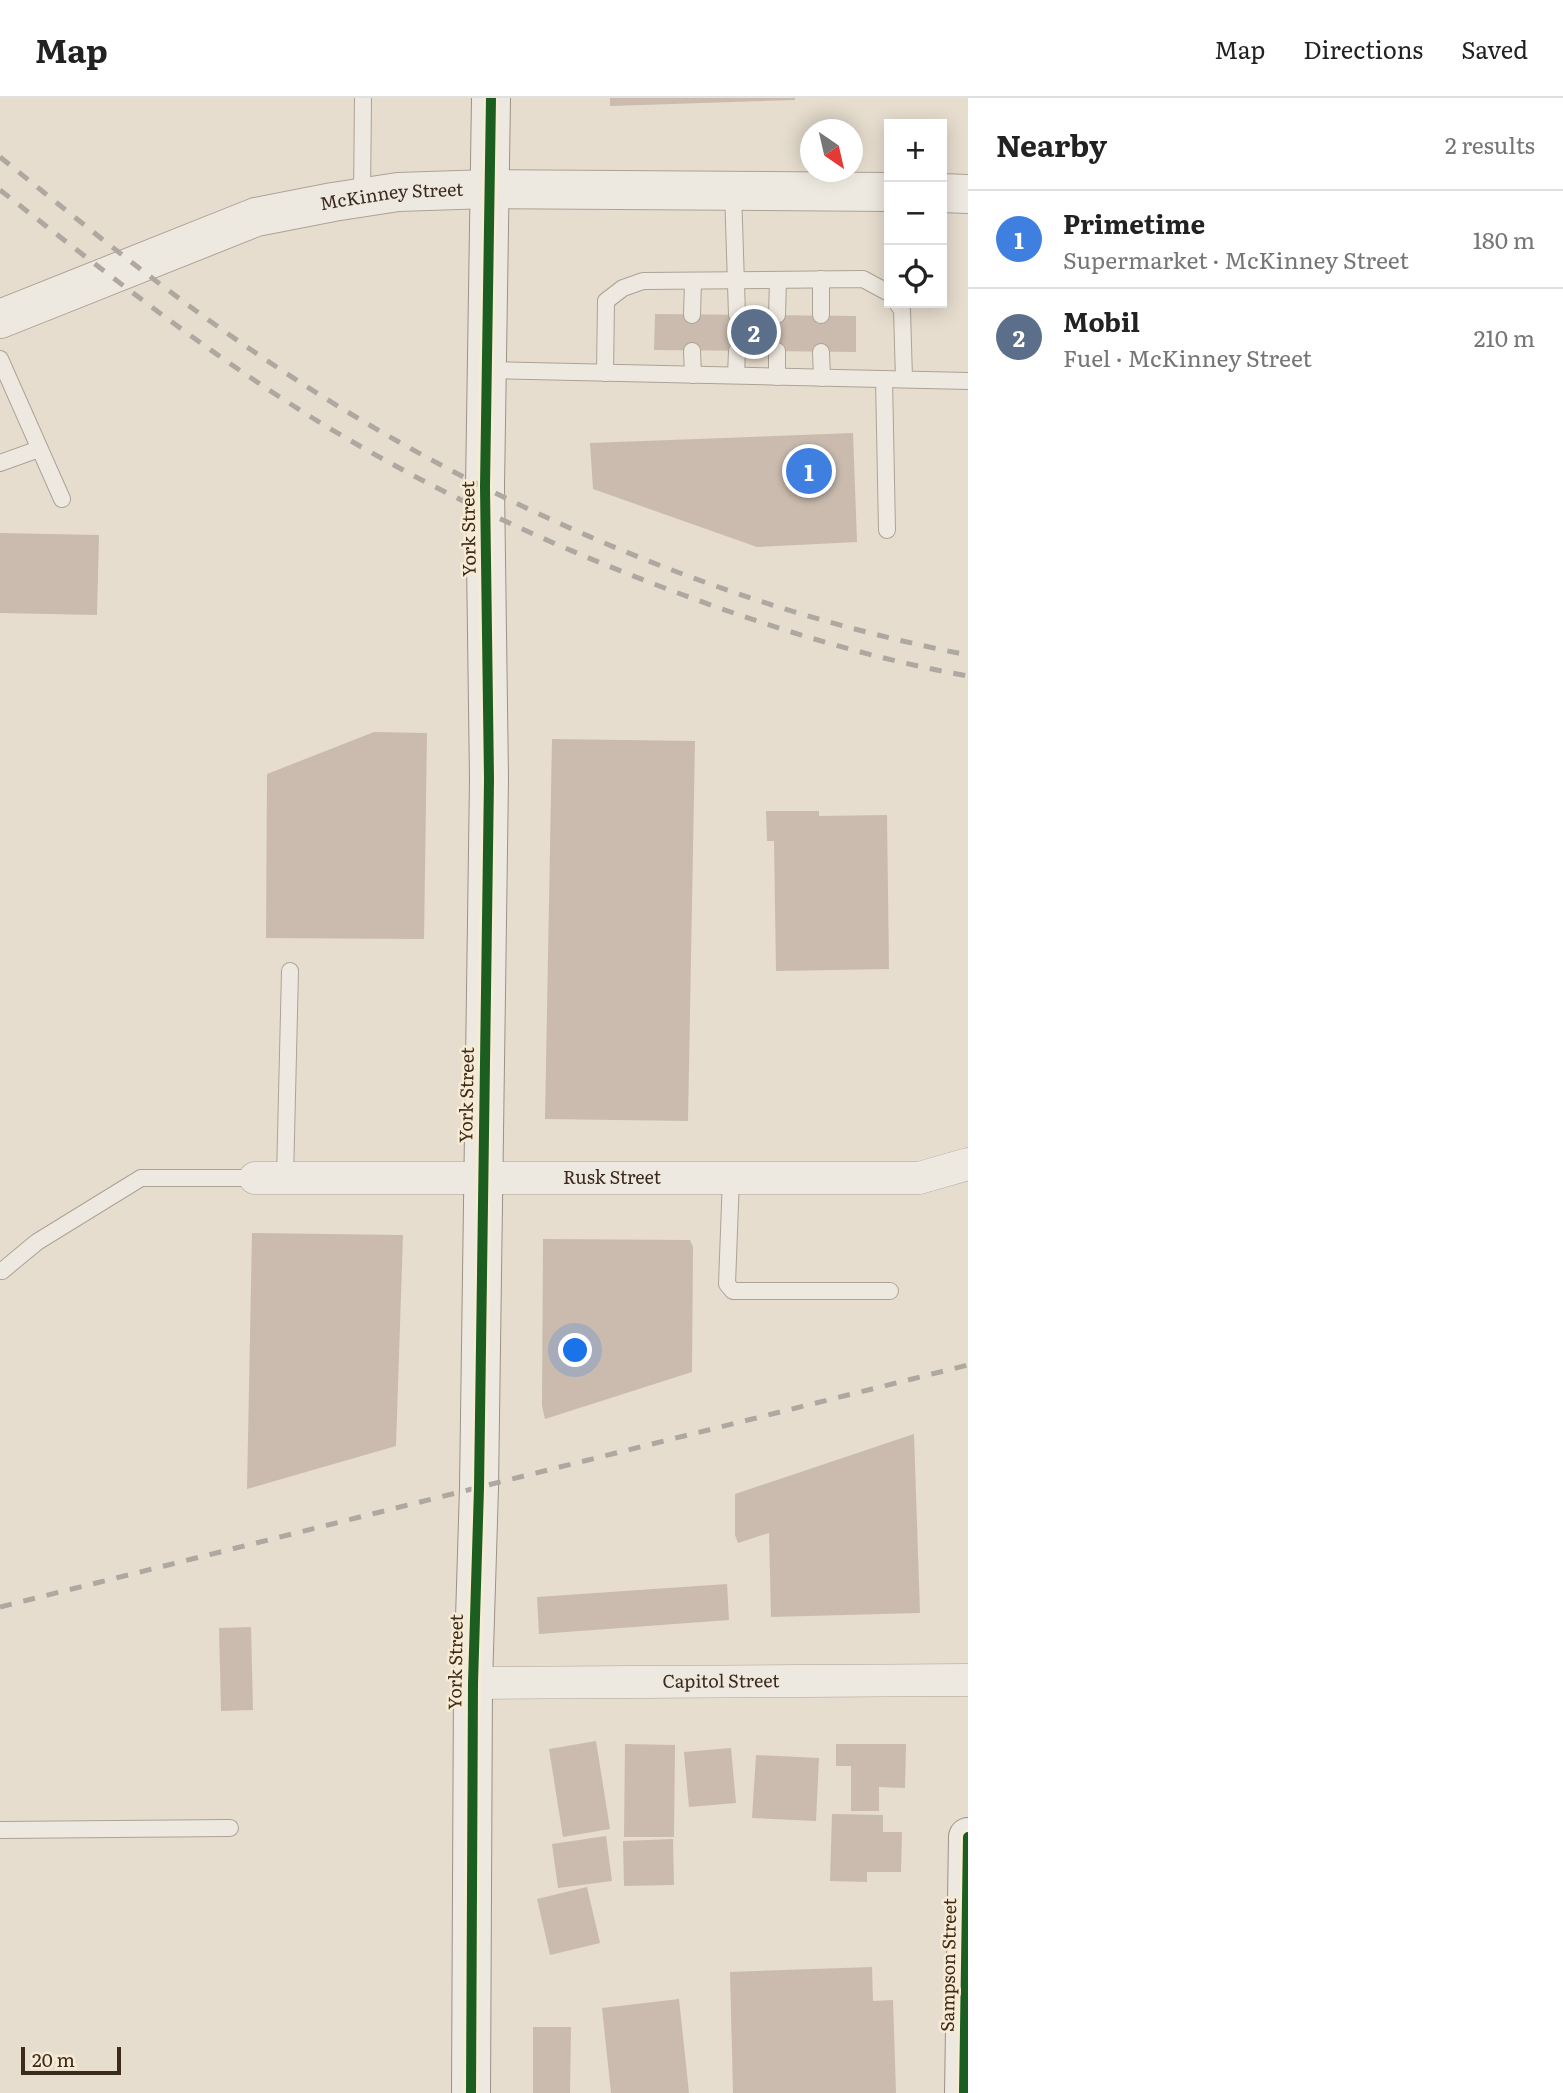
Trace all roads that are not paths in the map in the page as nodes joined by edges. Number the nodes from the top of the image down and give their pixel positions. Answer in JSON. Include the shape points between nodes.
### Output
{"nodes":[{"id":1,"x":363,"y":98,"type":"edge"},
{"id":2,"x":491,"y":98,"type":"edge"},
{"id":3,"x":489,"y":189,"type":"junction"},
{"id":4,"x":733,"y":191,"type":"junction"},
{"id":5,"x":884,"y":192,"type":"edge"},
{"id":6,"x":947,"y":193,"type":"edge"},
{"id":7,"x":968,"y":194,"type":"edge"},
{"id":8,"x":362,"y":198,"type":"junction"},
{"id":9,"x":821,"y":279,"type":"junction"},
{"id":10,"x":737,"y":280,"type":"junction"},
{"id":11,"x":778,"y":280,"type":"junction"},
{"id":12,"x":692,"y":281,"type":"junction"},
{"id":13,"x":884,"y":290,"type":"edge"},
{"id":14,"x":901,"y":308,"type":"edge"},
{"id":15,"x":692,"y":315,"type":"dead end"},
{"id":16,"x":737,"y":315,"type":"dead end"},
{"id":17,"x":778,"y":315,"type":"dead end"},
{"id":18,"x":821,"y":315,"type":"dead end"},
{"id":19,"x":0,"y":319,"type":"edge"},
{"id":20,"x":692,"y":351,"type":"dead end"},
{"id":21,"x":737,"y":351,"type":"dead end"},
{"id":22,"x":777,"y":351,"type":"dead end"},
{"id":23,"x":821,"y":352,"type":"dead end"},
{"id":24,"x":0,"y":359,"type":"edge"},
{"id":25,"x":487,"y":370,"type":"junction"},
{"id":26,"x":605,"y":373,"type":"junction"},
{"id":27,"x":693,"y":375,"type":"junction"},
{"id":28,"x":736,"y":375,"type":"junction"},
{"id":29,"x":777,"y":377,"type":"junction"},
{"id":30,"x":822,"y":378,"type":"junction"},
{"id":31,"x":884,"y":379,"type":"junction"},
{"id":32,"x":904,"y":379,"type":"junction"},
{"id":33,"x":968,"y":381,"type":"edge"},
{"id":34,"x":39,"y":449,"type":"junction"},
{"id":35,"x":0,"y":463,"type":"edge"},
{"id":36,"x":62,"y":499,"type":"dead end"},
{"id":37,"x":887,"y":530,"type":"dead end"},
{"id":38,"x":290,"y":971,"type":"dead end"},
{"id":39,"x":968,"y":1164,"type":"edge"},
{"id":40,"x":483,"y":1177,"type":"junction"},
{"id":41,"x":270,"y":1178,"type":"junction"},
{"id":42,"x":731,"y":1178,"type":"junction"},
{"id":43,"x":2,"y":1271,"type":"dead end"},
{"id":44,"x":890,"y":1292,"type":"dead end"},
{"id":45,"x":968,"y":1680,"type":"edge"},
{"id":46,"x":473,"y":1683,"type":"junction"},
{"id":47,"x":230,"y":1828,"type":"dead end"},
{"id":48,"x":0,"y":1830,"type":"edge"},
{"id":49,"x":968,"y":1837,"type":"edge"},
{"id":50,"x":471,"y":2093,"type":"edge"},
{"id":51,"x":964,"y":2093,"type":"edge"}],
"edges":[{"from":1,"to":8,"type":"lane"},
{"from":2,"to":3,"type":"main road","name":"York Street"},
{"from":3,"to":4,"type":"main road","name":"McKinney Street"},
{"from":3,"to":8,"type":"main road","name":"McKinney Street"},
{"from":3,"to":25,"type":"main road","name":"York Street"},
{"from":4,"to":5,"type":"main road","name":"McKinney Street"},
{"from":4,"to":10,"type":"lane"},
{"from":6,"to":7,"type":"main road"},
{"from":8,"to":19,"type":"main road","name":"McKinney Street","via":[[256,217]]},
{"from":9,"to":11,"type":"lane"},
{"from":9,"to":13,"type":"lane","via":[[863,279]]},
{"from":9,"to":18,"type":"lane"},
{"from":10,"to":11,"type":"lane"},
{"from":10,"to":12,"type":"lane"},
{"from":10,"to":16,"type":"lane"},
{"from":11,"to":17,"type":"lane"},
{"from":12,"to":15,"type":"lane"},
{"from":12,"to":26,"type":"lane","via":[[643,281],[606,300]]},
{"from":14,"to":32,"type":"lane"},
{"from":20,"to":27,"type":"lane"},
{"from":21,"to":28,"type":"lane"},
{"from":22,"to":29,"type":"lane"},
{"from":23,"to":30,"type":"lane"},
{"from":24,"to":34,"type":"lane"},
{"from":25,"to":26,"type":"lane"},
{"from":25,"to":40,"type":"main road","name":"York Street","via":[[489,779]]},
{"from":26,"to":27,"type":"lane"},
{"from":27,"to":28,"type":"lane"},
{"from":28,"to":29,"type":"lane"},
{"from":29,"to":30,"type":"lane"},
{"from":30,"to":31,"type":"lane"},
{"from":31,"to":32,"type":"lane"},
{"from":31,"to":37,"type":"lane"},
{"from":32,"to":33,"type":"lane"},
{"from":34,"to":35,"type":"lane"},
{"from":34,"to":36,"type":"lane"},
{"from":38,"to":41,"type":"lane"},
{"from":39,"to":42,"type":"street","name":"Rusk Street","via":[[919,1178]]},
{"from":40,"to":41,"type":"street","name":"Rusk Street"},
{"from":40,"to":42,"type":"street","name":"Rusk Street"},
{"from":40,"to":46,"type":"main road","name":"York Street"},
{"from":41,"to":43,"type":"lane","via":[[141,1178],[37,1242]]},
{"from":42,"to":44,"type":"lane","via":[[727,1284],[733,1291]]},
{"from":45,"to":46,"type":"street","name":"Capitol Street"},
{"from":46,"to":50,"type":"main road","name":"York Street"},
{"from":47,"to":48,"type":"lane"},
{"from":49,"to":51,"type":"main road","name":"Sampson Street"}]}
